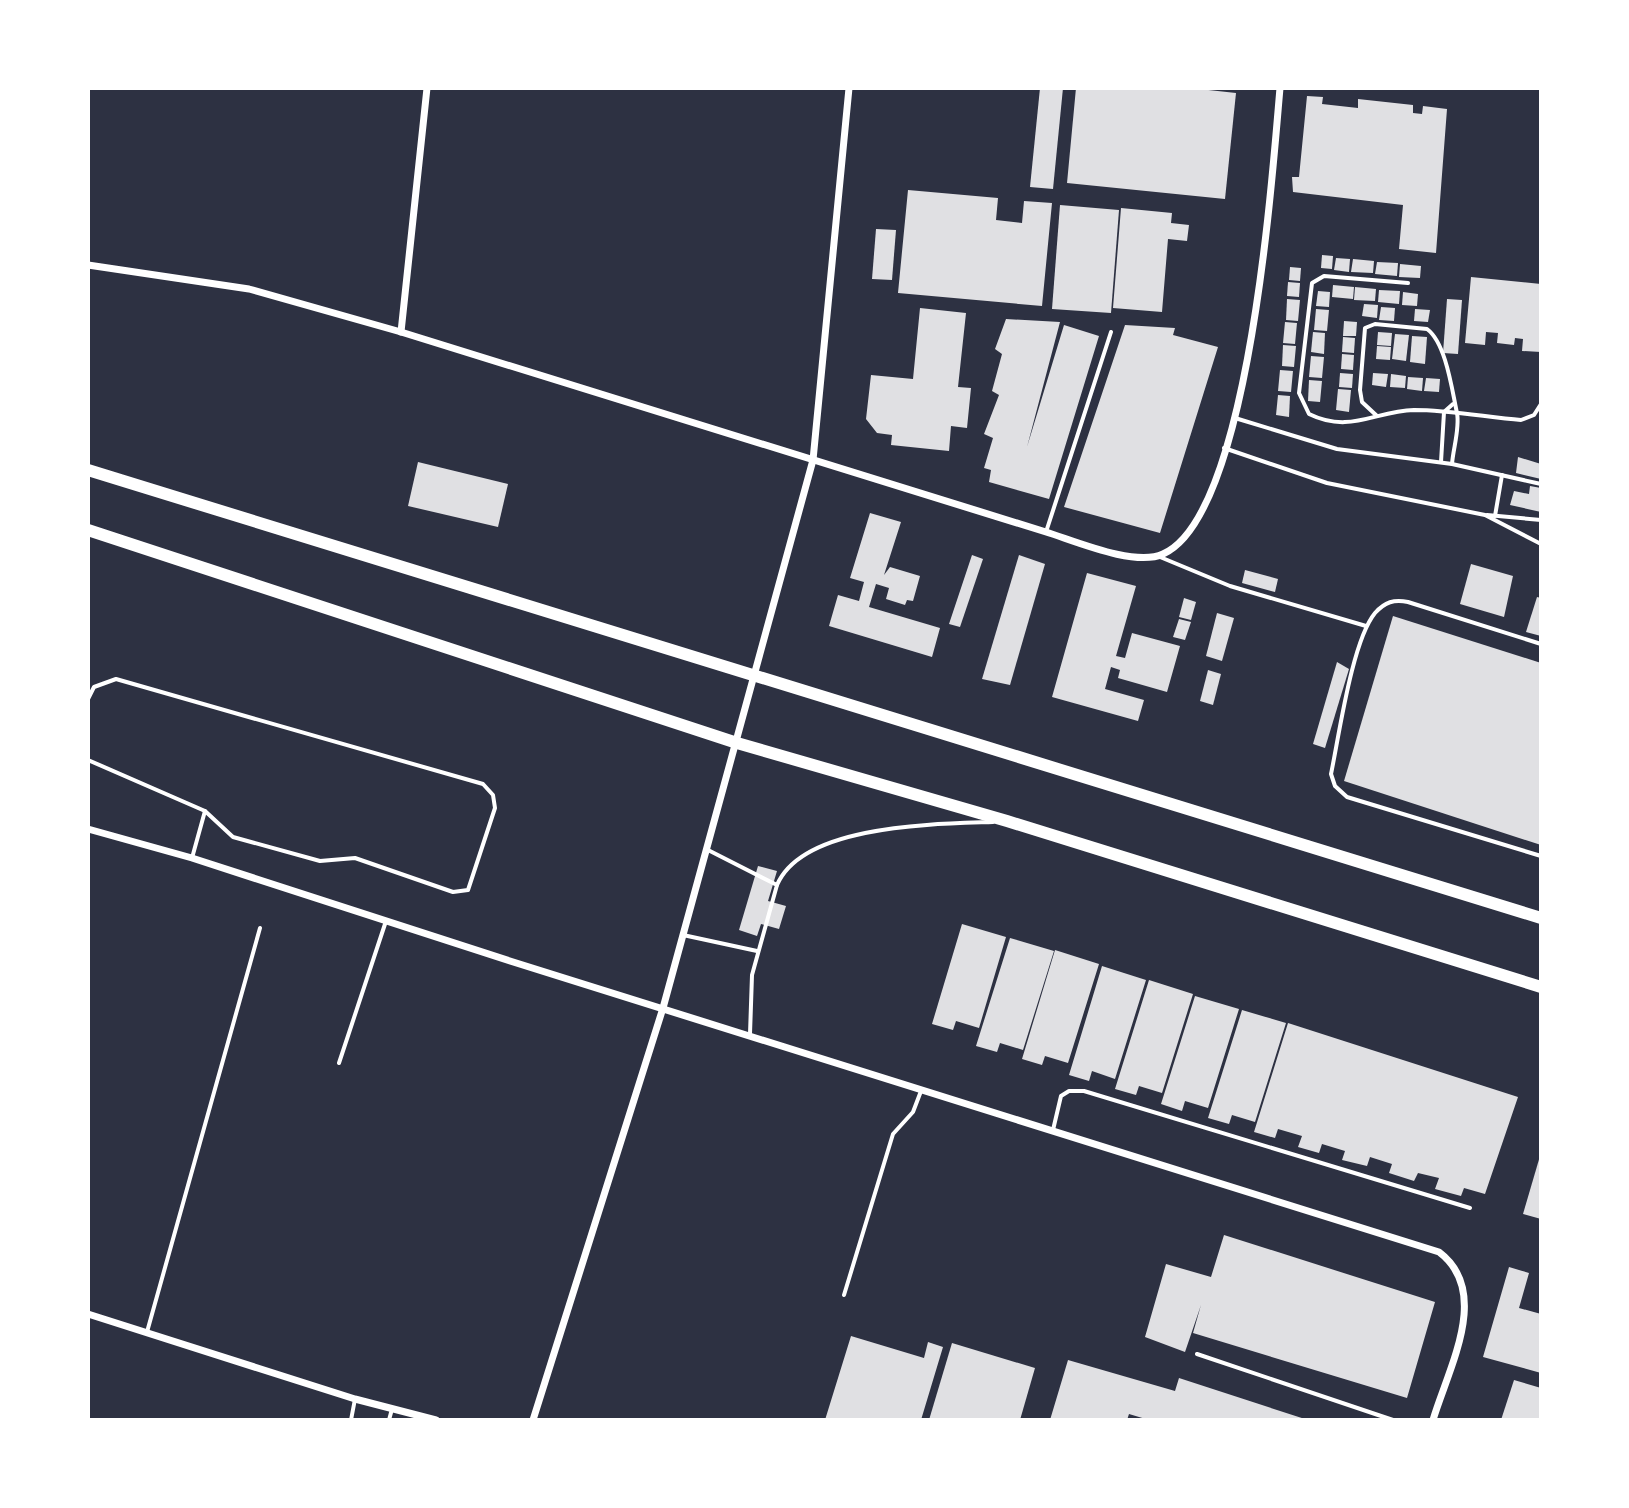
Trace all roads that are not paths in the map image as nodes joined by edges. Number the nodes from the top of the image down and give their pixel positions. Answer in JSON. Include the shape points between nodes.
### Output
{"nodes":[{"id":1,"x":427,"y":88,"type":"edge"},
{"id":2,"x":849,"y":88,"type":"edge"},
{"id":3,"x":1280,"y":88,"type":"edge"},
{"id":4,"x":88,"y":265,"type":"edge"},
{"id":5,"x":1408,"y":283,"type":"dead end"},
{"id":6,"x":401,"y":332,"type":"junction"},
{"id":7,"x":1111,"y":332,"type":"dead end"},
{"id":8,"x":1453,"y":404,"type":"junction"},
{"id":9,"x":1541,"y":404,"type":"edge"},
{"id":10,"x":1444,"y":412,"type":"junction"},
{"id":11,"x":1457,"y":413,"type":"junction"},
{"id":12,"x":1233,"y":417,"type":"junction"},
{"id":13,"x":1378,"y":417,"type":"junction"},
{"id":14,"x":1223,"y":448,"type":"junction"},
{"id":15,"x":813,"y":460,"type":"junction"},
{"id":16,"x":1441,"y":463,"type":"junction"},
{"id":17,"x":1452,"y":464,"type":"junction"},
{"id":18,"x":88,"y":470,"type":"edge"},
{"id":19,"x":1502,"y":475,"type":"junction"},
{"id":20,"x":1541,"y":484,"type":"edge"},
{"id":21,"x":1495,"y":518,"type":"junction"},
{"id":22,"x":1541,"y":520,"type":"edge"},
{"id":23,"x":88,"y":530,"type":"edge"},
{"id":24,"x":1046,"y":532,"type":"junction"},
{"id":25,"x":1541,"y":544,"type":"edge"},
{"id":26,"x":1158,"y":556,"type":"junction"},
{"id":27,"x":1366,"y":626,"type":"junction"},
{"id":28,"x":1541,"y":644,"type":"edge"},
{"id":29,"x":756,"y":678,"type":"junction"},
{"id":30,"x":88,"y":699,"type":"edge"},
{"id":31,"x":737,"y":743,"type":"junction"},
{"id":32,"x":88,"y":760,"type":"edge"},
{"id":33,"x":205,"y":811,"type":"junction"},
{"id":34,"x":1007,"y":821,"type":"junction"},
{"id":35,"x":88,"y":829,"type":"edge"},
{"id":36,"x":706,"y":849,"type":"junction"},
{"id":37,"x":1541,"y":856,"type":"edge"},
{"id":38,"x":192,"y":858,"type":"junction"},
{"id":39,"x":777,"y":885,"type":"junction"},
{"id":40,"x":1541,"y":918,"type":"edge"},
{"id":41,"x":386,"y":921,"type":"junction"},
{"id":42,"x":260,"y":928,"type":"dead end"},
{"id":43,"x":683,"y":935,"type":"junction"},
{"id":44,"x":757,"y":951,"type":"junction"},
{"id":45,"x":1541,"y":987,"type":"edge"},
{"id":46,"x":663,"y":1008,"type":"junction"},
{"id":47,"x":750,"y":1036,"type":"junction"},
{"id":48,"x":339,"y":1063,"type":"dead end"},
{"id":49,"x":922,"y":1089,"type":"junction"},
{"id":50,"x":1053,"y":1130,"type":"junction"},
{"id":51,"x":1470,"y":1208,"type":"dead end"},
{"id":52,"x":844,"y":1295,"type":"dead end"},
{"id":53,"x":88,"y":1314,"type":"edge"},
{"id":54,"x":147,"y":1332,"type":"junction"},
{"id":55,"x":1197,"y":1354,"type":"dead end"},
{"id":56,"x":355,"y":1399,"type":"junction"},
{"id":57,"x":393,"y":1407,"type":"junction"},
{"id":58,"x":351,"y":1420,"type":"edge"},
{"id":59,"x":389,"y":1420,"type":"edge"},
{"id":60,"x":436,"y":1420,"type":"edge"},
{"id":61,"x":533,"y":1420,"type":"edge"},
{"id":62,"x":1393,"y":1420,"type":"edge"},
{"id":63,"x":1433,"y":1420,"type":"edge"}],
"edges":[{"from":1,"to":6,"type":"street"},
{"from":2,"to":15,"type":"street"},
{"from":3,"to":12,"type":"street","via":[[1258,314]]},
{"from":4,"to":6,"type":"street","via":[[221,282]]},
{"from":5,"to":13,"type":"lane","via":[[1324,276],[1310,286],[1299,393],[1304,410],[1341,422]]},
{"from":6,"to":15,"type":"street"},
{"from":7,"to":24,"type":"lane"},
{"from":8,"to":10,"type":"lane"},
{"from":8,"to":11,"type":"lane"},
{"from":8,"to":13,"type":"lane","via":[[1432,332],[1416,326],[1371,325],[1363,336],[1360,390],[1362,402]]},
{"from":9,"to":11,"type":"lane","via":[[1534,415],[1521,420]]},
{"from":10,"to":11,"type":"lane"},
{"from":10,"to":13,"type":"lane","via":[[1401,411]]},
{"from":10,"to":16,"type":"lane"},
{"from":11,"to":17,"type":"lane"},
{"from":12,"to":14,"type":"street"},
{"from":12,"to":16,"type":"lane","via":[[1337,449]]},
{"from":14,"to":21,"type":"lane","via":[[1327,483]]},
{"from":14,"to":26,"type":"street","via":[[1204,507],[1185,538]]},
{"from":15,"to":24,"type":"street"},
{"from":15,"to":29,"type":"street"},
{"from":16,"to":17,"type":"lane"},
{"from":17,"to":19,"type":"lane"},
{"from":18,"to":29,"type":"main road"},
{"from":19,"to":20,"type":"lane"},
{"from":19,"to":21,"type":"lane"},
{"from":21,"to":22,"type":"lane"},
{"from":21,"to":25,"type":"lane"},
{"from":23,"to":31,"type":"main road"},
{"from":24,"to":26,"type":"street","via":[[1130,557]]},
{"from":26,"to":27,"type":"lane","via":[[1230,586]]},
{"from":27,"to":28,"type":"lane","via":[[1382,606],[1397,600]]},
{"from":27,"to":37,"type":"lane","via":[[1331,774],[1338,790]]},
{"from":29,"to":31,"type":"street"},
{"from":29,"to":40,"type":"main road"},
{"from":30,"to":33,"type":"lane","via":[[94,687],[116,679],[483,784],[493,795],[495,808],[468,890],[462,892],[355,858],[320,861],[233,837]]},
{"from":31,"to":34,"type":"main road"},
{"from":31,"to":36,"type":"street"},
{"from":32,"to":33,"type":"lane"},
{"from":33,"to":38,"type":"lane"},
{"from":34,"to":39,"type":"lane","via":[[914,826],[854,837],[796,859]]},
{"from":34,"to":45,"type":"main road"},
{"from":35,"to":38,"type":"street"},
{"from":36,"to":39,"type":"lane"},
{"from":36,"to":43,"type":"street"},
{"from":38,"to":41,"type":"street"},
{"from":39,"to":44,"type":"lane"},
{"from":41,"to":46,"type":"street"},
{"from":41,"to":48,"type":"lane"},
{"from":42,"to":54,"type":"lane"},
{"from":43,"to":44,"type":"lane"},
{"from":43,"to":46,"type":"street"},
{"from":44,"to":47,"type":"lane"},
{"from":46,"to":47,"type":"street"},
{"from":46,"to":61,"type":"street"},
{"from":47,"to":49,"type":"street"},
{"from":49,"to":50,"type":"street"},
{"from":49,"to":52,"type":"lane","via":[[913,1112],[893,1134]]},
{"from":50,"to":51,"type":"lane","via":[[1061,1096],[1084,1091]]},
{"from":50,"to":63,"type":"street","via":[[1418,1243],[1451,1261],[1466,1296]]},
{"from":53,"to":54,"type":"street"},
{"from":54,"to":56,"type":"street"},
{"from":55,"to":62,"type":"lane"},
{"from":56,"to":57,"type":"street"},
{"from":56,"to":58,"type":"lane"},
{"from":57,"to":59,"type":"lane"},
{"from":57,"to":60,"type":"street"}]}
